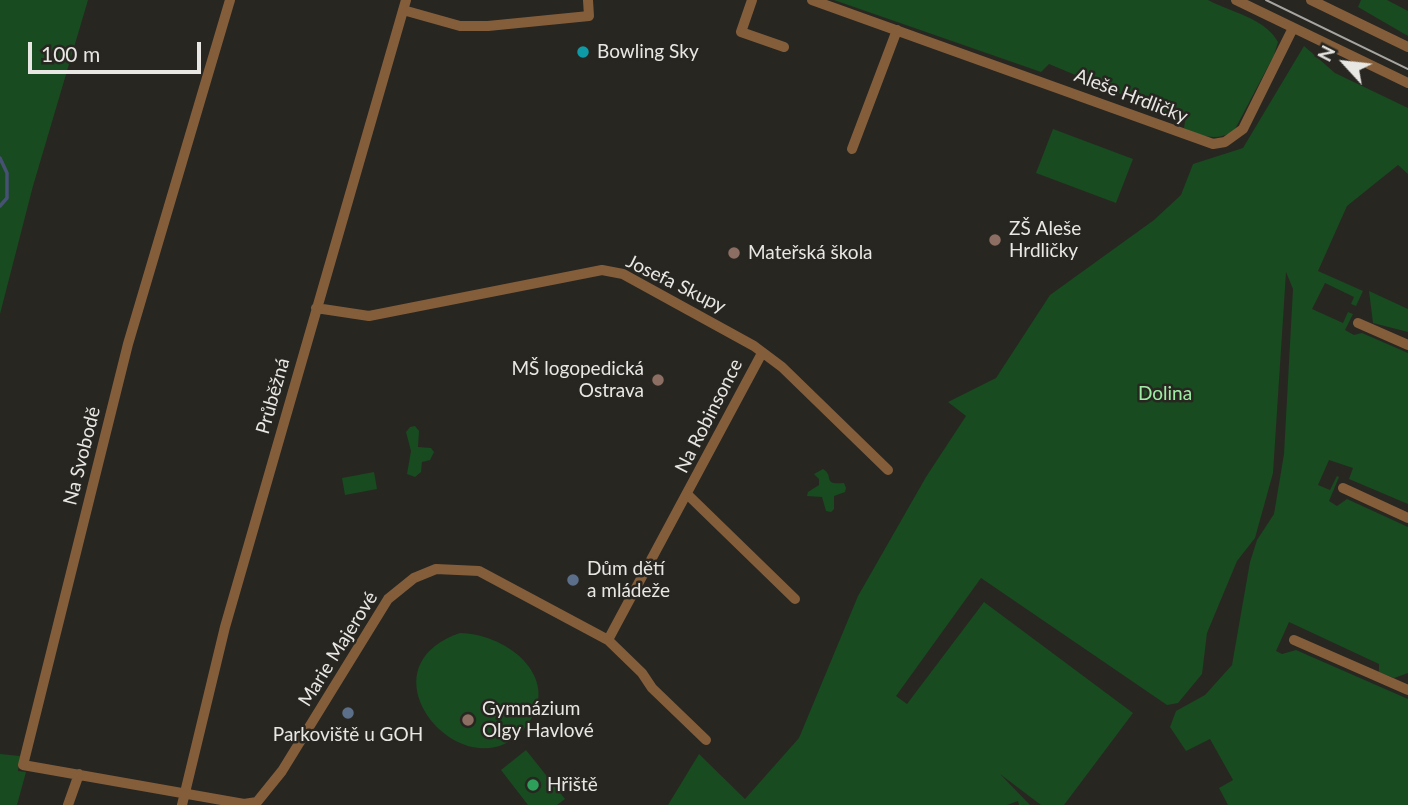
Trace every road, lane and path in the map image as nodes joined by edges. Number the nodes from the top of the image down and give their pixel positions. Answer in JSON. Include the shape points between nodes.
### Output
{"nodes":[{"id":1,"x":230,"y":0,"type":"edge"},
{"id":2,"x":588,"y":0,"type":"edge"},
{"id":3,"x":752,"y":0,"type":"edge"},
{"id":4,"x":812,"y":0,"type":"edge"},
{"id":5,"x":1236,"y":0,"type":"edge"},
{"id":6,"x":1311,"y":0,"type":"edge"},
{"id":7,"x":404,"y":5,"type":"edge"},
{"id":8,"x":1293,"y":28,"type":"junction"},
{"id":9,"x":897,"y":30,"type":"junction"},
{"id":10,"x":784,"y":47,"type":"dead end"},
{"id":11,"x":1408,"y":47,"type":"edge"},
{"id":12,"x":1408,"y":83,"type":"edge"},
{"id":13,"x":852,"y":149,"type":"dead end"},
{"id":14,"x":316,"y":308,"type":"junction"},
{"id":15,"x":1358,"y":323,"type":"dead end"},
{"id":16,"x":1408,"y":345,"type":"edge"},
{"id":17,"x":762,"y":353,"type":"junction"},
{"id":18,"x":888,"y":470,"type":"dead end"},
{"id":19,"x":1343,"y":488,"type":"dead end"},
{"id":20,"x":688,"y":495,"type":"junction"},
{"id":21,"x":1408,"y":518,"type":"edge"},
{"id":22,"x":795,"y":599,"type":"dead end"},
{"id":23,"x":608,"y":640,"type":"junction"},
{"id":24,"x":1294,"y":640,"type":"dead end"},
{"id":25,"x":1408,"y":690,"type":"edge"},
{"id":26,"x":706,"y":740,"type":"dead end"},
{"id":27,"x":79,"y":774,"type":"junction"},
{"id":28,"x":185,"y":792,"type":"junction"},
{"id":29,"x":68,"y":805,"type":"edge"},
{"id":30,"x":182,"y":805,"type":"edge"}],
"edges":[{"from":1,"to":27,"type":"street","name":"Na Svobodě","via":[[128,344],[23,765]]},
{"from":2,"to":7,"type":"street","via":[[589,16],[488,26],[460,26]]},
{"from":3,"to":10,"type":"street","via":[[741,33]]},
{"from":4,"to":9,"type":"street","name":"Aleše Hrdličky"},
{"from":5,"to":8,"type":"street"},
{"from":6,"to":11,"type":"street"},
{"from":7,"to":14,"type":"street","name":"Průběžná"},
{"from":8,"to":9,"type":"street","name":"Aleše Hrdličky","via":[[1243,129],[1225,142],[1213,144]]},
{"from":8,"to":12,"type":"street"},
{"from":9,"to":13,"type":"street"},
{"from":14,"to":17,"type":"street","name":"Josefa Skupy","via":[[369,316],[602,270],[623,274]]},
{"from":14,"to":28,"type":"street","name":"Průběžná","via":[[225,627]]},
{"from":15,"to":16,"type":"street"},
{"from":17,"to":18,"type":"street","name":"Josefa Skupy"},
{"from":17,"to":20,"type":"street","name":"Na Robinsonce"},
{"from":19,"to":21,"type":"street"},
{"from":20,"to":22,"type":"street","name":"Na Robinsonce"},
{"from":20,"to":23,"type":"street","name":"Na Robinsonce"},
{"from":23,"to":26,"type":"street","name":"Marie Majerové"},
{"from":23,"to":28,"type":"street","name":"Marie Majerové","via":[[479,572],[436,569],[414,578],[388,599],[282,771],[257,802],[244,804]]},
{"from":24,"to":25,"type":"street"},
{"from":27,"to":28,"type":"street","name":"Na Svobodě"},
{"from":27,"to":29,"type":"street"},
{"from":28,"to":30,"type":"street","name":"Průběžná"}]}
